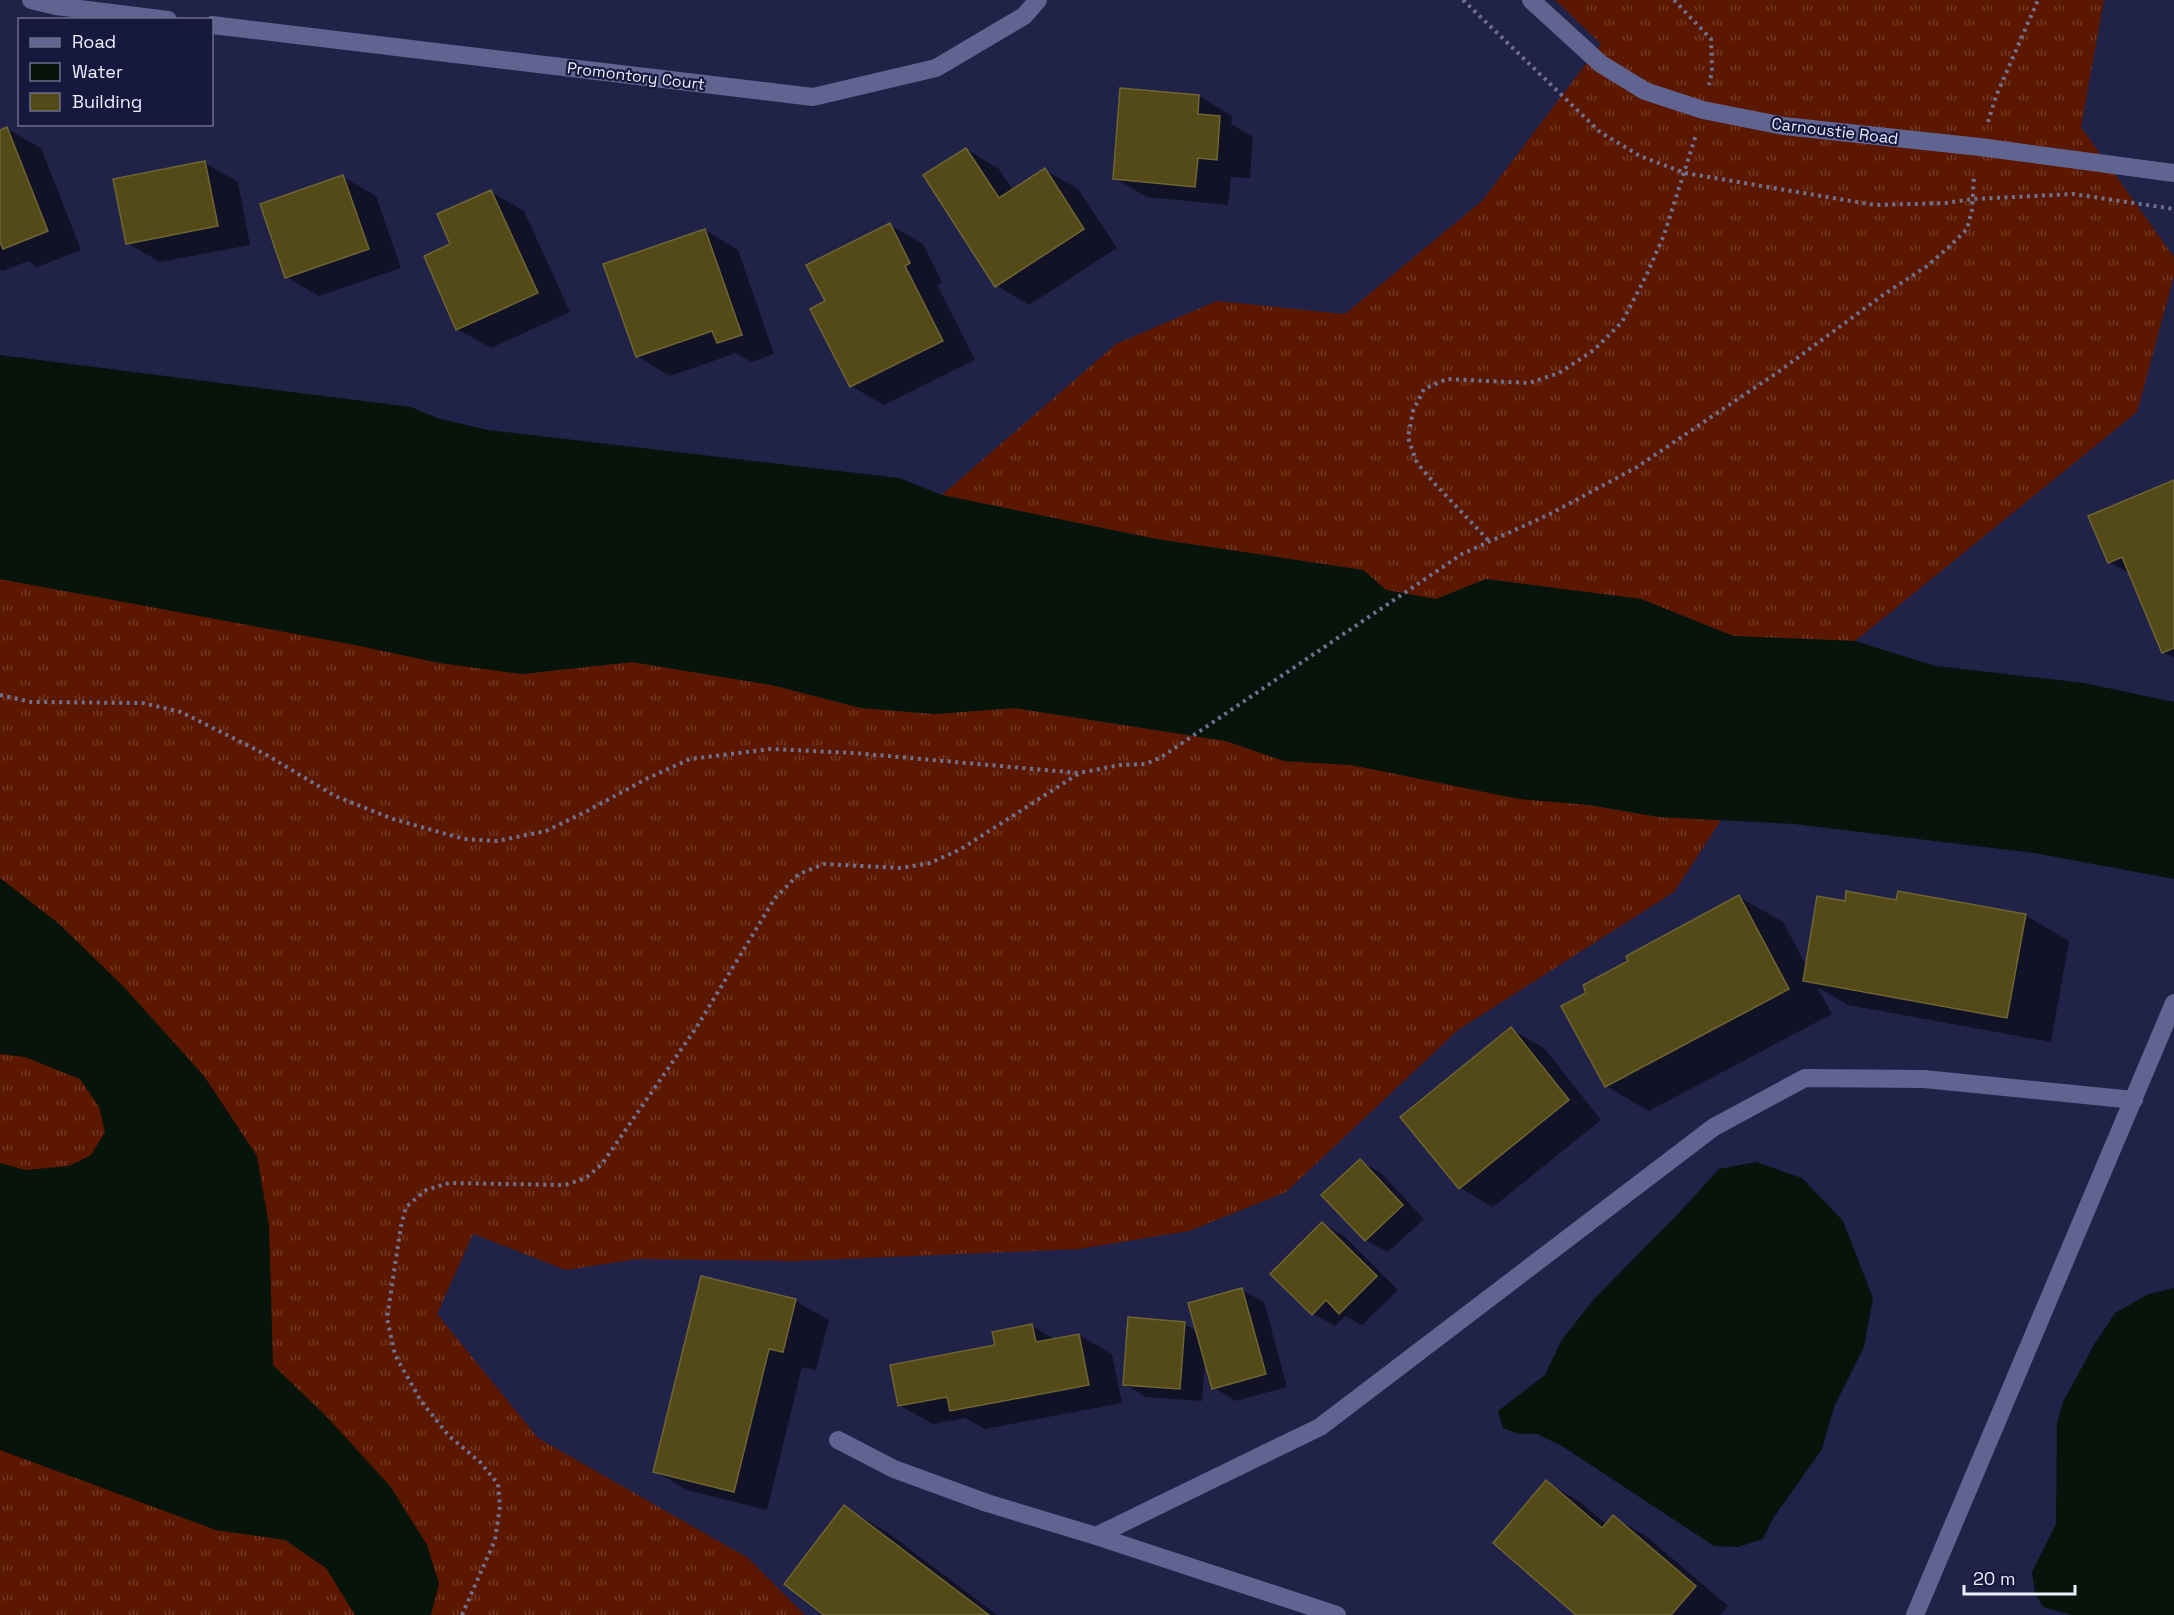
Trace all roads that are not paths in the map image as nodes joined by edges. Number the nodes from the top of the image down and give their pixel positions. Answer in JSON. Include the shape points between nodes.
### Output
{"nodes":[{"id":1,"x":32,"y":0,"type":"edge"},
{"id":2,"x":1038,"y":0,"type":"edge"},
{"id":3,"x":1531,"y":0,"type":"edge"},
{"id":4,"x":152,"y":18,"type":"edge"},
{"id":5,"x":213,"y":25,"type":"edge"},
{"id":6,"x":2174,"y":173,"type":"edge"},
{"id":7,"x":2174,"y":1003,"type":"edge"},
{"id":8,"x":2134,"y":1100,"type":"junction"},
{"id":9,"x":838,"y":1440,"type":"dead end"},
{"id":10,"x":1095,"y":1536,"type":"junction"},
{"id":11,"x":1337,"y":1615,"type":"edge"},
{"id":12,"x":1915,"y":1615,"type":"edge"}],
"edges":[{"from":1,"to":4,"type":"street"},
{"from":2,"to":5,"type":"street","name":"Promontory Court","via":[[1024,16],[936,68],[813,97]]},
{"from":3,"to":6,"type":"street","name":"Carnoustie Road","via":[[1600,64],[1645,91],[1703,110],[1784,126]]},
{"from":7,"to":8,"type":"street"},
{"from":8,"to":10,"type":"street","via":[[1924,1079],[1805,1078],[1714,1126],[1320,1427]]},
{"from":8,"to":12,"type":"street"},
{"from":9,"to":10,"type":"street","via":[[894,1469]]},
{"from":10,"to":11,"type":"street"}]}
